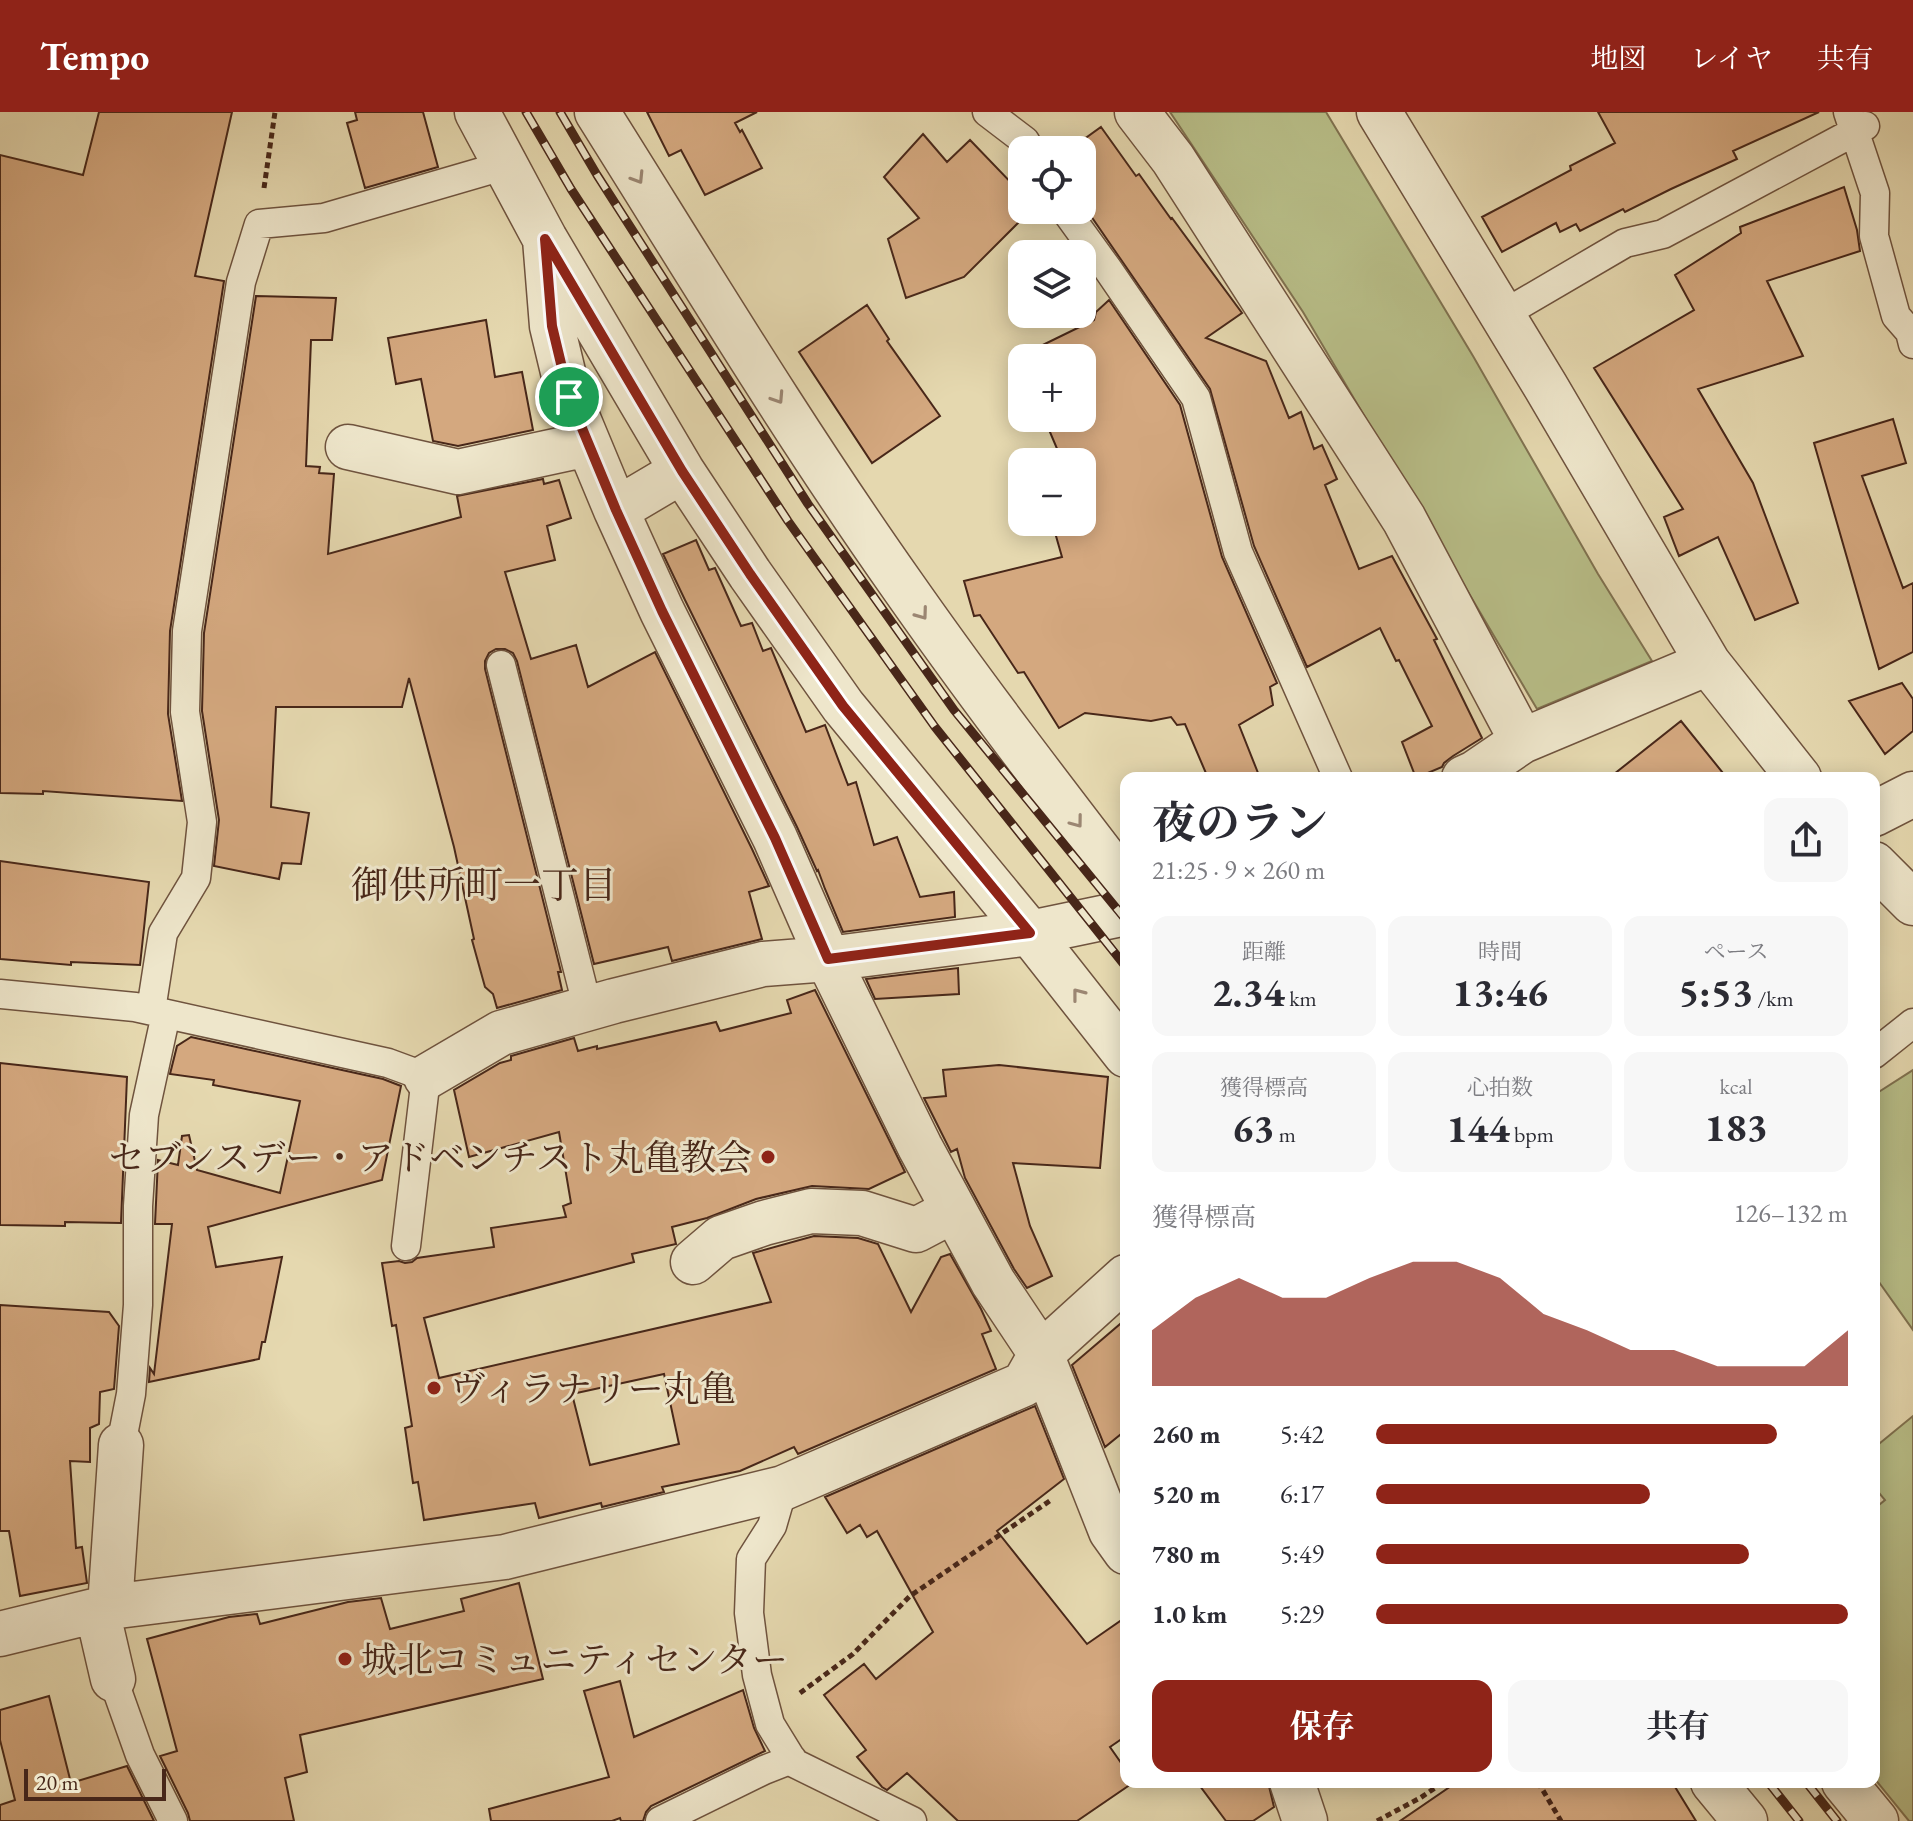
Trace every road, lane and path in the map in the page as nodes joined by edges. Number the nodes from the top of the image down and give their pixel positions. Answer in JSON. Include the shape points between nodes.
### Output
{"nodes":[{"id":1,"x":275,"y":112,"type":"edge"},
{"id":2,"x":477,"y":112,"type":"edge"},
{"id":3,"x":597,"y":112,"type":"edge"},
{"id":4,"x":987,"y":112,"type":"edge"},
{"id":5,"x":1137,"y":112,"type":"edge"},
{"id":6,"x":1379,"y":112,"type":"edge"},
{"id":7,"x":1856,"y":123,"type":"edge"},
{"id":8,"x":1018,"y":136,"type":"edge"},
{"id":9,"x":506,"y":165,"type":"junction"},
{"id":10,"x":259,"y":224,"type":"junction"},
{"id":11,"x":1075,"y":224,"type":"edge"},
{"id":12,"x":545,"y":239,"type":"junction"},
{"id":13,"x":1502,"y":315,"type":"junction"},
{"id":14,"x":1913,"y":344,"type":"edge"},
{"id":15,"x":588,"y":444,"type":"junction"},
{"id":16,"x":348,"y":447,"type":"dead end"},
{"id":17,"x":682,"y":471,"type":"junction"},
{"id":18,"x":616,"y":510,"type":"junction"},
{"id":19,"x":1708,"y":663,"type":"junction"},
{"id":20,"x":501,"y":665,"type":"dead end"},
{"id":21,"x":1522,"y":741,"type":"junction"},
{"id":22,"x":1335,"y":772,"type":"edge"},
{"id":23,"x":1476,"y":772,"type":"edge"},
{"id":24,"x":1794,"y":772,"type":"edge"},
{"id":25,"x":1913,"y":794,"type":"edge"},
{"id":26,"x":1880,"y":811,"type":"edge"},
{"id":27,"x":1880,"y":870,"type":"edge"},
{"id":28,"x":1120,"y":878,"type":"edge"},
{"id":29,"x":1913,"y":903,"type":"edge"},
{"id":30,"x":1120,"y":914,"type":"edge"},
{"id":31,"x":1030,"y":933,"type":"junction"},
{"id":32,"x":828,"y":959,"type":"junction"},
{"id":33,"x":0,"y":994,"type":"edge"},
{"id":34,"x":588,"y":1009,"type":"junction"},
{"id":35,"x":158,"y":1012,"type":"junction"},
{"id":36,"x":1913,"y":1023,"type":"edge"},
{"id":37,"x":1120,"y":1047,"type":"edge"},
{"id":38,"x":1880,"y":1049,"type":"edge"},
{"id":39,"x":426,"y":1077,"type":"junction"},
{"id":40,"x":954,"y":1210,"type":"junction"},
{"id":41,"x":406,"y":1246,"type":"dead end"},
{"id":42,"x":693,"y":1262,"type":"dead end"},
{"id":43,"x":1120,"y":1283,"type":"edge"},
{"id":44,"x":1041,"y":1354,"type":"junction"},
{"id":45,"x":121,"y":1445,"type":"joint"},
{"id":46,"x":1088,"y":1475,"type":"junction"},
{"id":47,"x":783,"y":1488,"type":"junction"},
{"id":48,"x":1120,"y":1544,"type":"edge"},
{"id":49,"x":103,"y":1609,"type":"junction"},
{"id":50,"x":0,"y":1634,"type":"edge"},
{"id":51,"x":113,"y":1679,"type":"joint"},
{"id":52,"x":766,"y":1709,"type":"junction"},
{"id":53,"x":792,"y":1759,"type":"junction"},
{"id":54,"x":1294,"y":1788,"type":"edge"},
{"id":55,"x":1435,"y":1788,"type":"edge"},
{"id":56,"x":1542,"y":1788,"type":"edge"},
{"id":57,"x":1718,"y":1788,"type":"edge"},
{"id":58,"x":1849,"y":1788,"type":"edge"},
{"id":59,"x":173,"y":1821,"type":"edge"},
{"id":60,"x":660,"y":1821,"type":"edge"},
{"id":61,"x":912,"y":1821,"type":"edge"},
{"id":62,"x":1305,"y":1821,"type":"edge"},
{"id":63,"x":1377,"y":1821,"type":"edge"},
{"id":64,"x":1561,"y":1821,"type":"edge"},
{"id":65,"x":1745,"y":1821,"type":"edge"},
{"id":66,"x":1876,"y":1821,"type":"edge"}],
"edges":[{"from":1,"to":10,"type":"path"},
{"from":2,"to":9,"type":"street"},
{"from":3,"to":28,"type":"street","one_way":true,"via":[[901,584]]},
{"from":4,"to":8,"type":"lane"},
{"from":5,"to":21,"type":"street","via":[[1173,159],[1404,519]]},
{"from":6,"to":13,"type":"street"},
{"from":7,"to":13,"type":"lane","via":[[1663,234],[1625,243]]},
{"from":7,"to":14,"type":"lane","via":[[1875,193],[1874,236],[1896,316]]},
{"from":9,"to":10,"type":"lane","via":[[324,218]]},
{"from":9,"to":12,"type":"street"},
{"from":10,"to":35,"type":"lane","via":[[241,282],[187,631],[185,712],[202,822],[196,878],[163,933]]},
{"from":11,"to":22,"type":"lane","via":[[1196,398],[1238,552]]},
{"from":12,"to":15,"type":"street","via":[[552,326],[569,397]]},
{"from":12,"to":17,"type":"street"},
{"from":13,"to":19,"type":"street"},
{"from":15,"to":16,"type":"street","via":[[458,472]]},
{"from":15,"to":18,"type":"street"},
{"from":17,"to":18,"type":"street"},
{"from":17,"to":31,"type":"street","via":[[843,706]]},
{"from":18,"to":32,"type":"street"},
{"from":19,"to":21,"type":"street"},
{"from":19,"to":24,"type":"street"},
{"from":20,"to":34,"type":"lane"},
{"from":21,"to":23,"type":"street"},
{"from":25,"to":26,"type":"street"},
{"from":27,"to":29,"type":"street"},
{"from":30,"to":31,"type":"street"},
{"from":31,"to":32,"type":"street"},
{"from":37,"to":31,"type":"street","one_way":true},
{"from":32,"to":34,"type":"street","via":[[763,964]]},
{"from":32,"to":40,"type":"street"},
{"from":33,"to":35,"type":"lane"},
{"from":34,"to":39,"type":"street","via":[[501,1033]]},
{"from":35,"to":39,"type":"lane","via":[[388,1063]]},
{"from":35,"to":45,"type":"lane","via":[[144,1115],[131,1394]]},
{"from":36,"to":38,"type":"lane"},
{"from":39,"to":41,"type":"lane"},
{"from":40,"to":42,"type":"street","via":[[916,1230],[862,1213],[811,1211],[721,1238]]},
{"from":40,"to":44,"type":"street"},
{"from":43,"to":44,"type":"street"},
{"from":44,"to":46,"type":"street"},
{"from":44,"to":47,"type":"street","via":[[1024,1384]]},
{"from":45,"to":49,"type":"street"},
{"from":46,"to":48,"type":"street"},
{"from":46,"to":52,"type":"path","via":[[910,1596],[853,1654],[797,1695]]},
{"from":47,"to":49,"type":"street","via":[[505,1557]]},
{"from":47,"to":52,"type":"lane","via":[[772,1526],[751,1559],[749,1613]]},
{"from":49,"to":50,"type":"street"},
{"from":49,"to":51,"type":"street"},
{"from":51,"to":59,"type":"lane","via":[[140,1755]]},
{"from":52,"to":53,"type":"lane"},
{"from":53,"to":60,"type":"lane"},
{"from":53,"to":61,"type":"lane"},
{"from":54,"to":62,"type":"street"},
{"from":55,"to":63,"type":"path"},
{"from":56,"to":64,"type":"path"},
{"from":57,"to":65,"type":"street"},
{"from":58,"to":66,"type":"street"}]}
